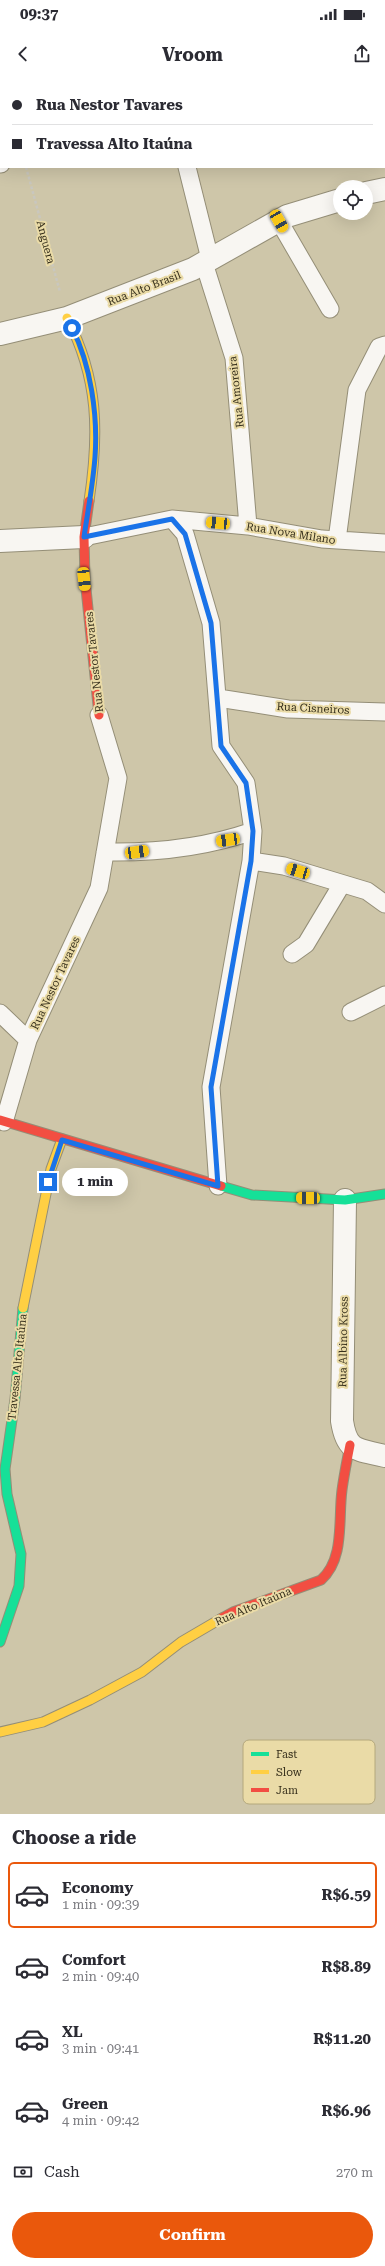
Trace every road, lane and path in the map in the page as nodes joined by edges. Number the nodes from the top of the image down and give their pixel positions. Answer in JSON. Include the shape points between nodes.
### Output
{"nodes":[{"id":1,"x":26,"y":168,"type":"edge"},
{"id":2,"x":187,"y":168,"type":"edge"},
{"id":3,"x":385,"y":189,"type":"edge"},
{"id":4,"x":373,"y":192,"type":"edge"},
{"id":5,"x":333,"y":202,"type":"edge"},
{"id":6,"x":279,"y":221,"type":"junction"},
{"id":7,"x":207,"y":261,"type":"junction"},
{"id":8,"x":330,"y":309,"type":"dead end"},
{"id":9,"x":67,"y":318,"type":"junction"},
{"id":10,"x":0,"y":334,"type":"edge"},
{"id":11,"x":385,"y":345,"type":"edge"},
{"id":12,"x":172,"y":519,"type":"junction"},
{"id":13,"x":248,"y":526,"type":"junction"},
{"id":14,"x":84,"y":537,"type":"junction"},
{"id":15,"x":337,"y":540,"type":"junction"},
{"id":16,"x":0,"y":541,"type":"edge"},
{"id":17,"x":385,"y":543,"type":"edge"},
{"id":18,"x":218,"y":698,"type":"junction"},
{"id":19,"x":385,"y":712,"type":"edge"},
{"id":20,"x":99,"y":715,"type":"joint"},
{"id":21,"x":253,"y":831,"type":"junction"},
{"id":22,"x":105,"y":852,"type":"junction"},
{"id":23,"x":251,"y":861,"type":"junction"},
{"id":24,"x":342,"y":884,"type":"junction"},
{"id":25,"x":385,"y":904,"type":"edge"},
{"id":26,"x":292,"y":954,"type":"dead end"},
{"id":27,"x":385,"y":995,"type":"edge"},
{"id":28,"x":351,"y":1012,"type":"dead end"},
{"id":29,"x":0,"y":1013,"type":"edge"},
{"id":30,"x":28,"y":1040,"type":"junction"},
{"id":31,"x":2,"y":1121,"type":"edge"},
{"id":32,"x":62,"y":1140,"type":"junction"},
{"id":33,"x":218,"y":1186,"type":"junction"},
{"id":34,"x":385,"y":1194,"type":"edge"},
{"id":35,"x":345,"y":1200,"type":"junction"},
{"id":36,"x":350,"y":1445,"type":"junction"},
{"id":37,"x":385,"y":1456,"type":"edge"},
{"id":38,"x":0,"y":1642,"type":"edge"},
{"id":39,"x":0,"y":1732,"type":"edge"}],
"edges":[{"from":1,"to":9,"type":"path","name":"Anguera"},
{"from":2,"to":7,"type":"lane","name":"Rua Amoreira"},
{"from":3,"to":4,"type":"street"},
{"from":5,"to":6,"type":"street","name":"Rua Alto Brasil","via":[[287,216]]},
{"from":6,"to":7,"type":"street","name":"Rua Alto Brasil"},
{"from":6,"to":8,"type":"lane"},
{"from":7,"to":9,"type":"street","name":"Rua Alto Brasil"},
{"from":7,"to":13,"type":"lane","name":"Rua Amoreira","via":[[234,358]]},
{"from":9,"to":10,"type":"street","name":"Rua Alto Brasil"},
{"from":9,"to":14,"type":"street","name":"Rua Nestor Tavares","via":[[78,339],[93,389],[96,457]]},
{"from":11,"to":15,"type":"lane","via":[[379,347],[357,390]]},
{"from":12,"to":13,"type":"lane","name":"Rua Nova Milano"},
{"from":12,"to":14,"type":"lane","name":"Rua Nova Milano"},
{"from":12,"to":18,"type":"lane","via":[[185,534],[211,623]]},
{"from":13,"to":15,"type":"lane","name":"Rua Nova Milano"},
{"from":14,"to":16,"type":"street"},
{"from":14,"to":20,"type":"street","name":"Rua Nestor Tavares","via":[[84,579]]},
{"from":15,"to":17,"type":"lane","name":"Rua Nova Milano"},
{"from":18,"to":19,"type":"lane","name":"Rua Cisneiros","via":[[288,709]]},
{"from":18,"to":21,"type":"lane","via":[[221,746],[246,783]]},
{"from":20,"to":22,"type":"lane","name":"Rua Nestor Tavares","via":[[118,778]]},
{"from":21,"to":22,"type":"lane","via":[[228,840],[137,852]]},
{"from":21,"to":23,"type":"lane"},
{"from":22,"to":30,"type":"lane","name":"Rua Nestor Tavares","via":[[99,888]]},
{"from":23,"to":24,"type":"lane","via":[[284,866]]},
{"from":23,"to":33,"type":"lane","via":[[211,1087]]},
{"from":24,"to":25,"type":"lane","via":[[367,891]]},
{"from":24,"to":26,"type":"lane","via":[[306,944]]},
{"from":27,"to":28,"type":"lane"},
{"from":29,"to":30,"type":"lane","name":"Rua Nestor Tavares"},
{"from":30,"to":31,"type":"lane","name":"Rua Nestor Tavares"},
{"from":31,"to":32,"type":"street"},
{"from":32,"to":33,"type":"street"},
{"from":32,"to":38,"type":"street","name":"Travessa Alto Itaúna","via":[[51,1169],[24,1297],[15,1399],[5,1469],[7,1494],[21,1554],[18,1586]]},
{"from":33,"to":35,"type":"street","via":[[252,1195]]},
{"from":34,"to":35,"type":"street"},
{"from":35,"to":36,"type":"street","name":"Rua Albino Kross","via":[[342,1421],[345,1438]]},
{"from":36,"to":37,"type":"street","via":[[364,1452]]},
{"from":36,"to":39,"type":"street","name":"Rua Alto Itaúna","via":[[342,1490],[337,1554],[330,1572],[321,1580],[233,1612],[181,1642],[142,1672],[84,1703],[43,1722]]}]}
